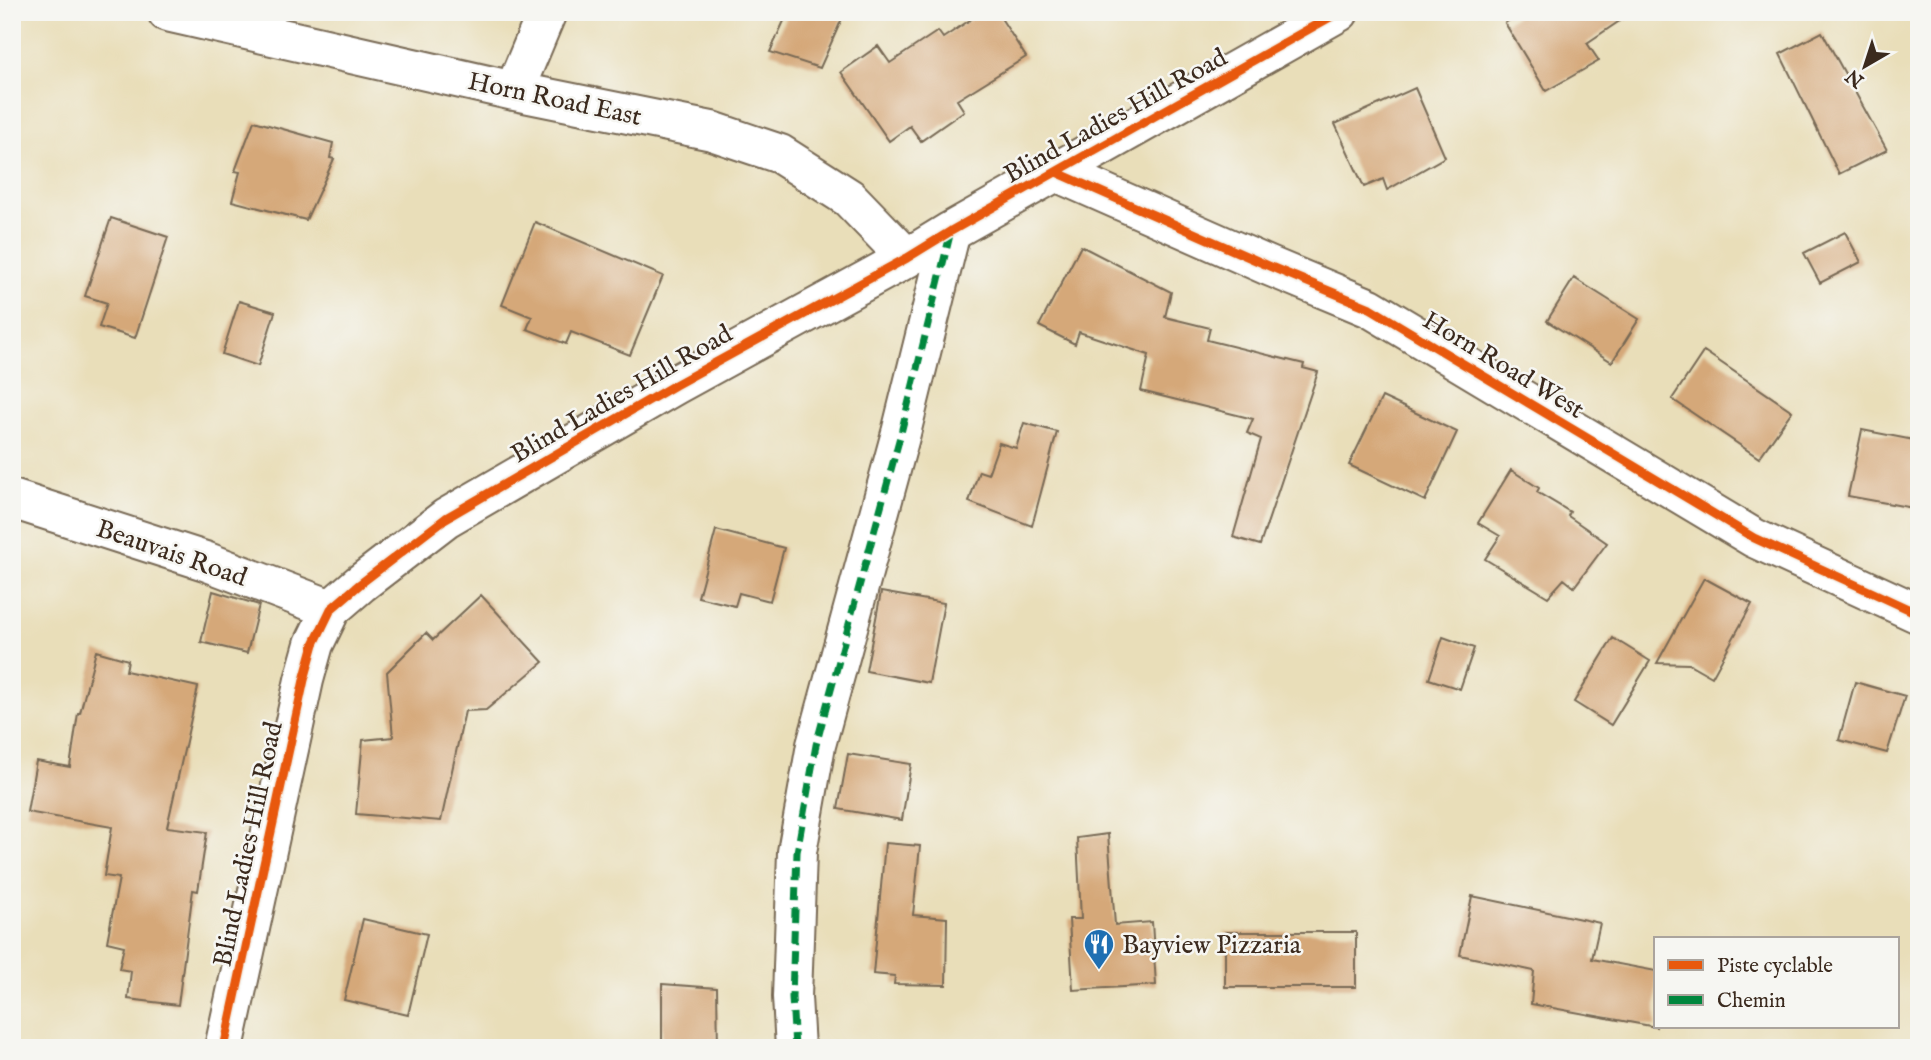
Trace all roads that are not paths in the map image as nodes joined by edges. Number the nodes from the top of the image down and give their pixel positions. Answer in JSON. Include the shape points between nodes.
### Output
{"nodes":[{"id":1,"x":167,"y":12,"type":"edge"},
{"id":2,"x":547,"y":12,"type":"edge"},
{"id":3,"x":1339,"y":12,"type":"edge"},
{"id":4,"x":514,"y":91,"type":"junction"},
{"id":5,"x":1056,"y":172,"type":"junction"},
{"id":6,"x":951,"y":231,"type":"junction"},
{"id":7,"x":907,"y":258,"type":"junction"},
{"id":8,"x":12,"y":499,"type":"edge"},
{"id":9,"x":331,"y":609,"type":"junction"},
{"id":10,"x":1919,"y":614,"type":"edge"},
{"id":11,"x":225,"y":1048,"type":"edge"},
{"id":12,"x":795,"y":1048,"type":"edge"}],
"edges":[{"from":1,"to":4,"type":"street","name":"Horn Road East"},
{"from":2,"to":4,"type":"street"},
{"from":3,"to":5,"type":"street","name":"Blind Ladies Hill Road"},
{"from":4,"to":7,"type":"street","name":"Horn Road East","via":[[712,131],[780,154],[849,198]]},
{"from":5,"to":6,"type":"street","name":"Blind Ladies Hill Road"},
{"from":5,"to":10,"type":"street","name":"Horn Road West","via":[[1370,308],[1754,538]]},
{"from":6,"to":7,"type":"street","name":"Blind Ladies Hill Road"},
{"from":6,"to":12,"type":"street","via":[[816,745],[797,852],[792,997]]},
{"from":7,"to":9,"type":"street","name":"Blind Ladies Hill Road","via":[[446,518]]},
{"from":8,"to":9,"type":"street","name":"Beauvais Road","via":[[205,561]]},
{"from":9,"to":11,"type":"street","name":"Blind Ladies Hill Road","via":[[304,680]]}]}
